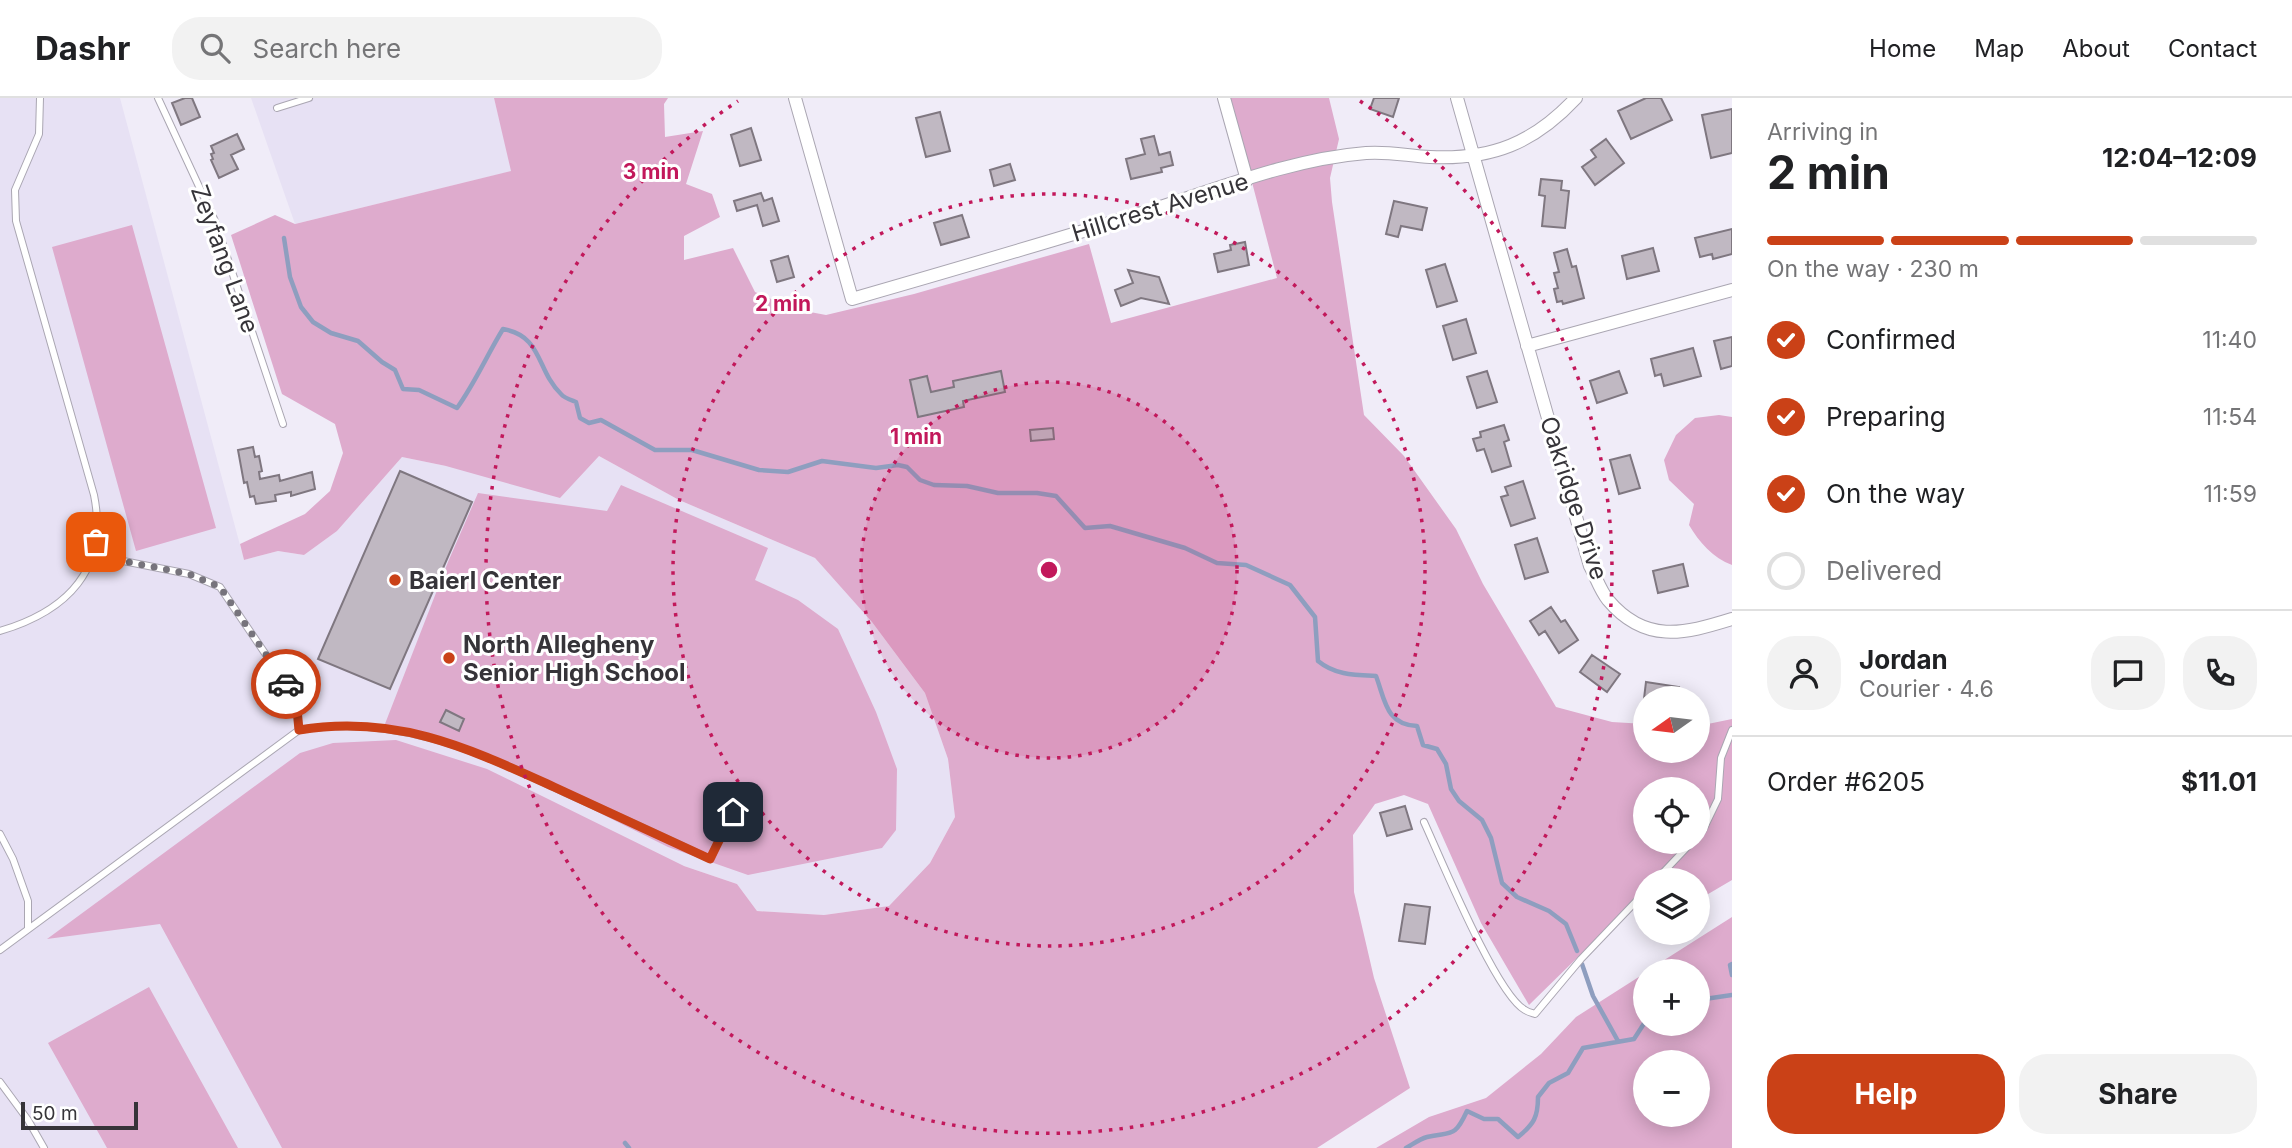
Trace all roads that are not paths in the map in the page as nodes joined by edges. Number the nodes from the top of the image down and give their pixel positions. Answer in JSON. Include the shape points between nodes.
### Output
{"nodes":[{"id":1,"x":40,"y":98,"type":"edge"},
{"id":2,"x":158,"y":98,"type":"edge"},
{"id":3,"x":309,"y":98,"type":"edge"},
{"id":4,"x":795,"y":98,"type":"edge"},
{"id":5,"x":1224,"y":98,"type":"edge"},
{"id":6,"x":1457,"y":98,"type":"edge"},
{"id":7,"x":1576,"y":98,"type":"edge"},
{"id":8,"x":277,"y":108,"type":"dead end"},
{"id":9,"x":1473,"y":157,"type":"junction"},
{"id":10,"x":1247,"y":180,"type":"junction"},
{"id":11,"x":1732,"y":290,"type":"edge"},
{"id":12,"x":1527,"y":346,"type":"junction"},
{"id":13,"x":283,"y":424,"type":"dead end"},
{"id":14,"x":93,"y":555,"type":"junction"},
{"id":15,"x":1732,"y":619,"type":"edge"},
{"id":16,"x":0,"y":631,"type":"edge"},
{"id":17,"x":299,"y":730,"type":"junction"},
{"id":18,"x":1732,"y":730,"type":"edge"},
{"id":19,"x":733,"y":812,"type":"dead end"},
{"id":20,"x":1710,"y":816,"type":"edge"},
{"id":21,"x":1424,"y":822,"type":"dead end"},
{"id":22,"x":0,"y":834,"type":"edge"},
{"id":23,"x":1681,"y":854,"type":"edge"},
{"id":24,"x":1667,"y":868,"type":"edge"},
{"id":25,"x":1633,"y":905,"type":"edge"},
{"id":26,"x":28,"y":929,"type":"junction"},
{"id":27,"x":0,"y":950,"type":"edge"},
{"id":28,"x":0,"y":1082,"type":"edge"},
{"id":29,"x":44,"y":1148,"type":"edge"}],
"edges":[{"from":1,"to":14,"type":"lane","via":[[39,134],[15,190],[16,221],[94,495],[97,530]]},
{"from":2,"to":13,"type":"lane","name":"Zeyfang Lane","via":[[215,221]]},
{"from":3,"to":8,"type":"lane"},
{"from":4,"to":10,"type":"street","name":"Hillcrest Avenue","via":[[852,299]]},
{"from":5,"to":10,"type":"street"},
{"from":6,"to":9,"type":"street","name":"Oakridge Drive"},
{"from":7,"to":9,"type":"street","name":"Hillcrest Avenue","via":[[1532,137]]},
{"from":9,"to":10,"type":"street","name":"Hillcrest Avenue","via":[[1369,153],[1321,159]]},
{"from":9,"to":12,"type":"street","name":"Oakridge Drive"},
{"from":11,"to":12,"type":"street"},
{"from":12,"to":15,"type":"street","name":"Oakridge Drive","via":[[1590,566],[1606,598],[1624,616],[1646,628],[1673,633]]},
{"from":14,"to":16,"type":"lane","via":[[62,601],[37,618]]},
{"from":14,"to":17,"type":"lane","via":[[189,574],[220,587],[296,699]]},
{"from":17,"to":19,"type":"lane","via":[[328,725],[370,727],[428,736],[480,752],[710,859]]},
{"from":17,"to":26,"type":"lane"},
{"from":18,"to":20,"type":"lane","via":[[1721,758],[1718,799]]},
{"from":21,"to":25,"type":"lane","via":[[1491,965],[1524,1010],[1535,1014]]},
{"from":22,"to":26,"type":"lane","via":[[28,901]]},
{"from":23,"to":24,"type":"lane"},
{"from":26,"to":27,"type":"lane"},
{"from":28,"to":29,"type":"lane"}]}
